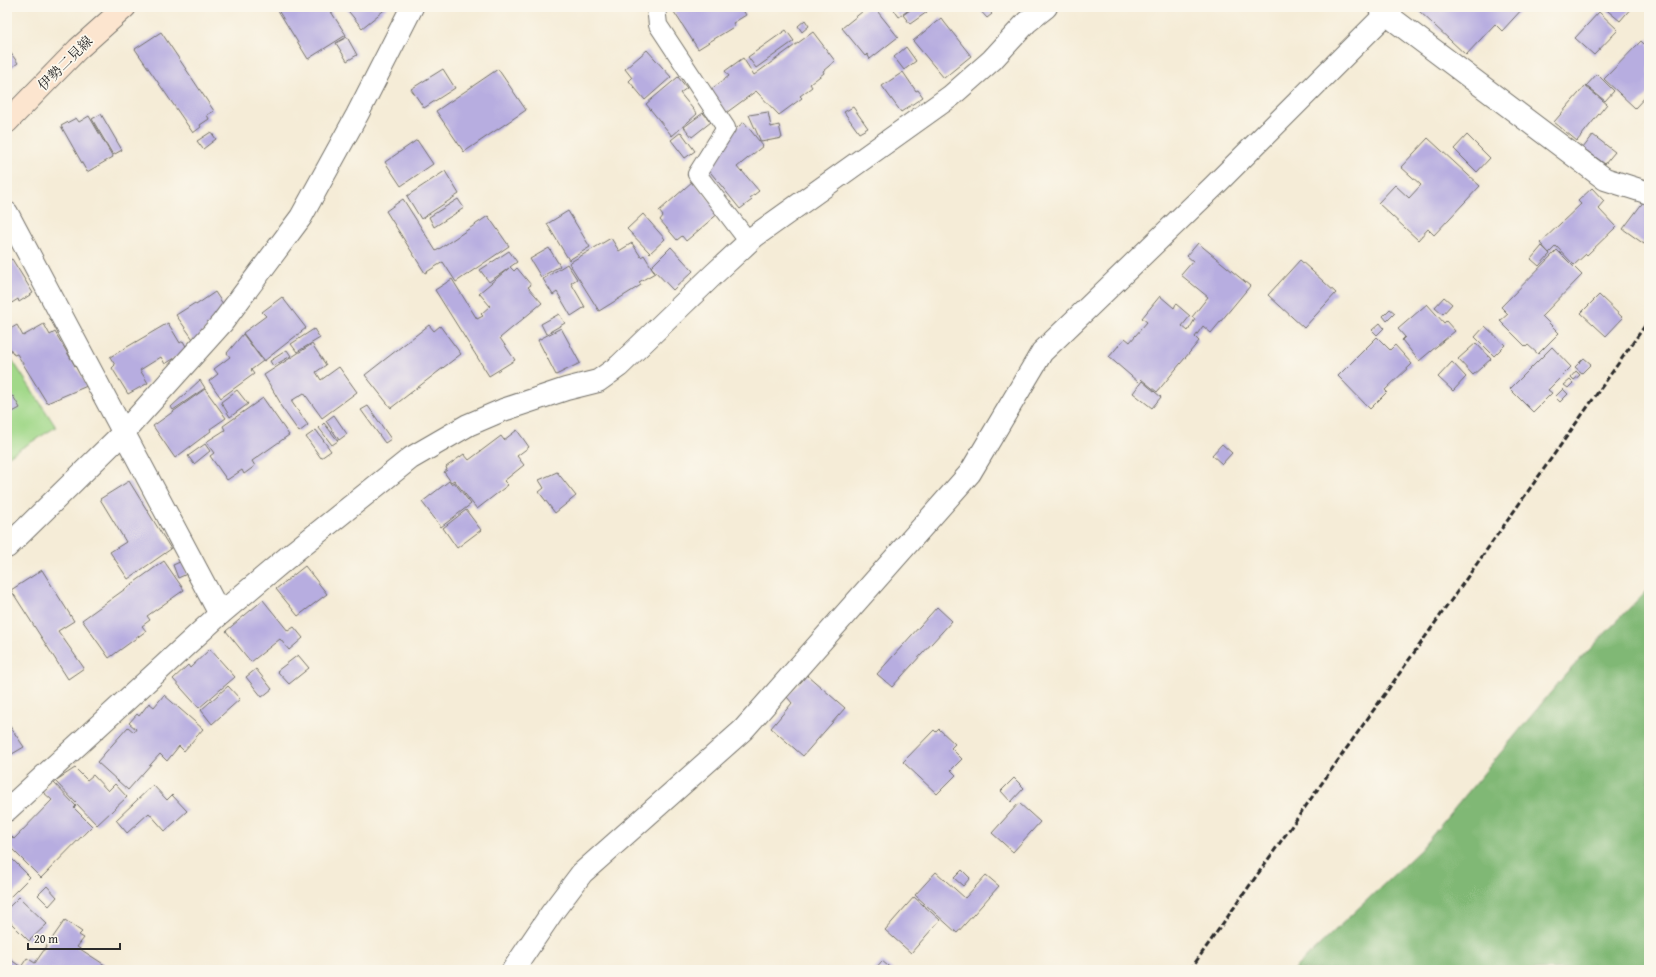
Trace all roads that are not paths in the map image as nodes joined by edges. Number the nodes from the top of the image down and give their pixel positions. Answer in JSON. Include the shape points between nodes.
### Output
{"nodes":[{"id":1,"x":125,"y":7,"type":"edge"},
{"id":2,"x":412,"y":7,"type":"edge"},
{"id":3,"x":656,"y":7,"type":"edge"},
{"id":4,"x":1046,"y":7,"type":"edge"},
{"id":5,"x":1382,"y":11,"type":"edge"},
{"id":6,"x":7,"y":122,"type":"edge"},
{"id":7,"x":1649,"y":193,"type":"edge"},
{"id":8,"x":7,"y":213,"type":"edge"},
{"id":9,"x":749,"y":242,"type":"junction"},
{"id":10,"x":124,"y":432,"type":"junction"},
{"id":11,"x":7,"y":547,"type":"edge"},
{"id":12,"x":220,"y":614,"type":"junction"},
{"id":13,"x":7,"y":810,"type":"edge"},
{"id":14,"x":513,"y":970,"type":"edge"}],
"edges":[{"from":1,"to":6,"type":"main road","name":"伊勢二見線","via":[[78,49]]},
{"from":2,"to":10,"type":"street","via":[[301,217],[222,323]]},
{"from":3,"to":9,"type":"lane","via":[[658,25],[726,128],[697,174]]},
{"from":4,"to":9,"type":"street","via":[[1027,22],[992,60],[951,96]]},
{"from":5,"to":7,"type":"street","via":[[1604,179]]},
{"from":5,"to":14,"type":"street","via":[[1214,186],[1042,352],[970,473],[743,730],[582,873],[550,914]]},
{"from":8,"to":10,"type":"street"},
{"from":9,"to":12,"type":"street","via":[[619,366],[598,381],[503,410],[468,425],[410,458]]},
{"from":10,"to":11,"type":"street"},
{"from":10,"to":12,"type":"street"},
{"from":12,"to":13,"type":"street"}]}
